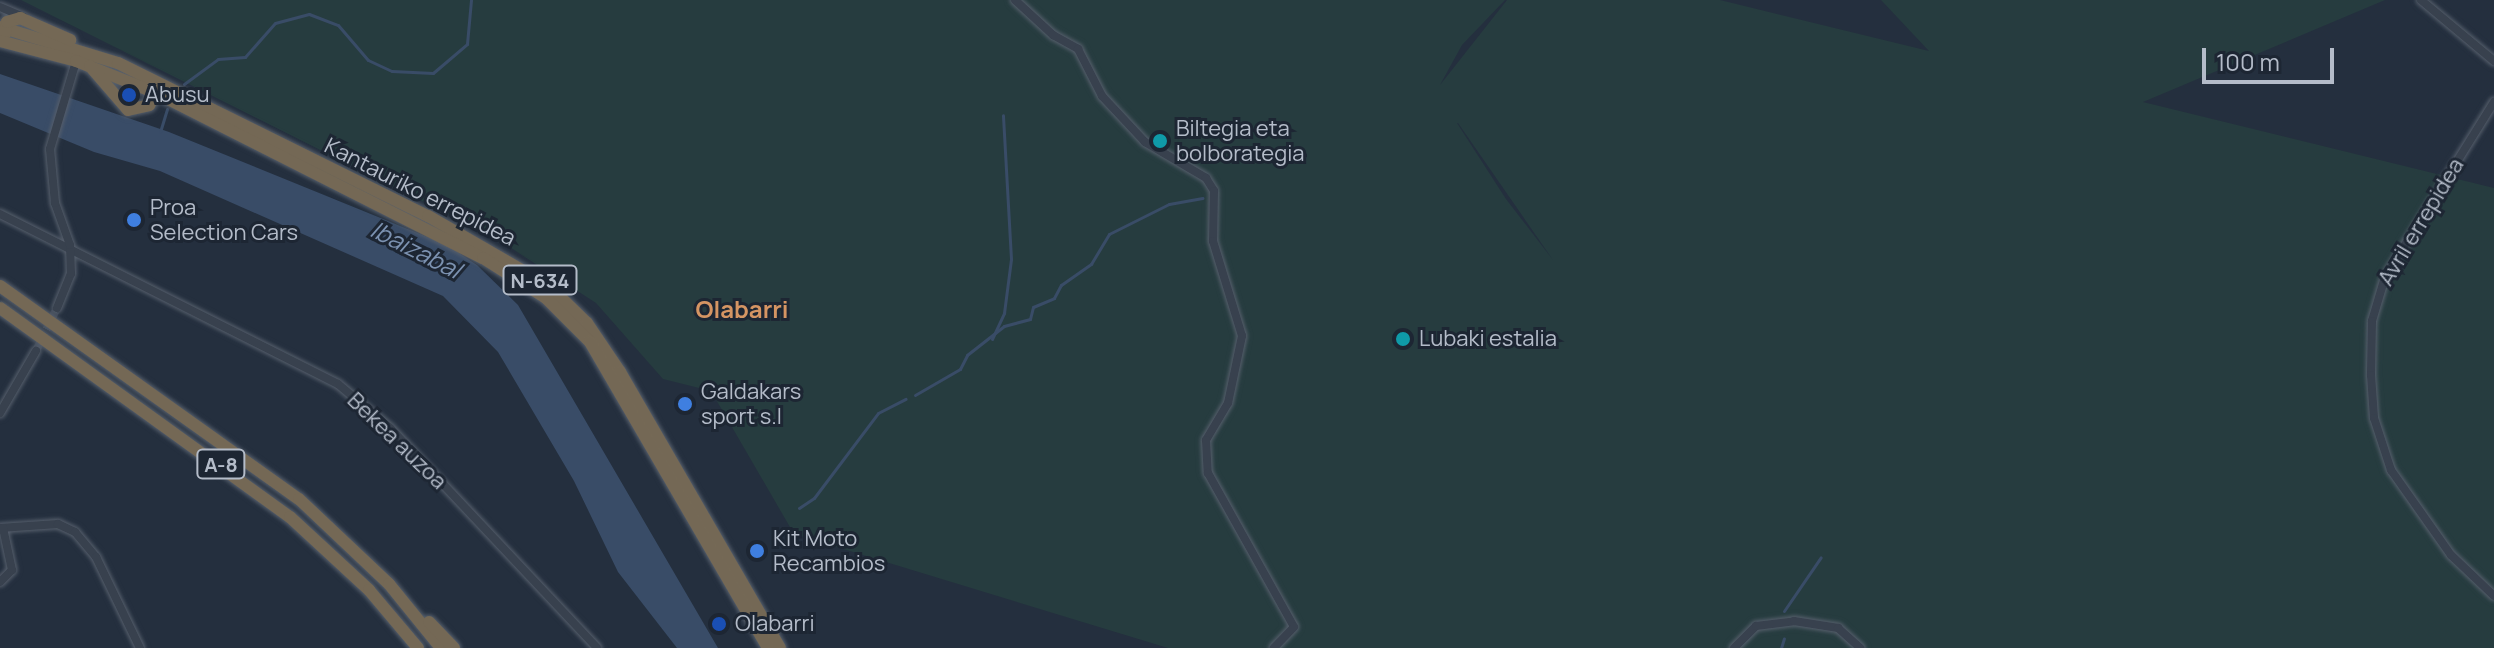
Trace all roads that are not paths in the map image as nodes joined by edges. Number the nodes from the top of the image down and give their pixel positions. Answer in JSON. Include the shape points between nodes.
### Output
{"nodes":[{"id":1,"x":1015,"y":0,"type":"edge"},
{"id":2,"x":2421,"y":0,"type":"edge"},
{"id":3,"x":0,"y":8,"type":"edge"},
{"id":4,"x":32,"y":21,"type":"junction"},
{"id":5,"x":3,"y":32,"type":"edge"},
{"id":6,"x":90,"y":52,"type":"junction"},
{"id":7,"x":76,"y":61,"type":"junction"},
{"id":8,"x":2494,"y":61,"type":"edge"},
{"id":9,"x":90,"y":66,"type":"junction"},
{"id":10,"x":158,"y":88,"type":"junction"},
{"id":11,"x":2494,"y":102,"type":"edge"},
{"id":12,"x":0,"y":214,"type":"edge"},
{"id":13,"x":70,"y":245,"type":"junction"},
{"id":14,"x":0,"y":286,"type":"edge"},
{"id":15,"x":0,"y":308,"type":"edge"},
{"id":16,"x":57,"y":308,"type":"tunnel mouth"},
{"id":17,"x":36,"y":351,"type":"tunnel mouth"},
{"id":18,"x":0,"y":413,"type":"edge"},
{"id":19,"x":2,"y":528,"type":"edge"},
{"id":20,"x":0,"y":582,"type":"edge"},
{"id":21,"x":389,"y":584,"type":"junction"},
{"id":22,"x":2494,"y":596,"type":"edge"},
{"id":23,"x":766,"y":645,"type":"edge"},
{"id":24,"x":140,"y":648,"type":"edge"},
{"id":25,"x":418,"y":648,"type":"edge"},
{"id":26,"x":441,"y":648,"type":"edge"},
{"id":27,"x":454,"y":648,"type":"edge"},
{"id":28,"x":597,"y":648,"type":"edge"},
{"id":29,"x":780,"y":648,"type":"edge"},
{"id":30,"x":1274,"y":648,"type":"edge"},
{"id":31,"x":1734,"y":648,"type":"edge"},
{"id":32,"x":1860,"y":648,"type":"edge"}],
"edges":[{"from":1,"to":30,"type":"street","via":[[1053,35],[1078,49],[1102,96],[1145,142],[1206,178],[1214,191],[1213,241],[1242,336],[1233,390],[1206,440],[1208,473],[1294,627]]},
{"from":2,"to":8,"type":"street"},
{"from":3,"to":4,"type":"street"},
{"from":3,"to":5,"type":"street"},
{"from":4,"to":5,"type":"highway"},
{"from":4,"to":6,"type":"highway"},
{"from":5,"to":6,"type":"highway","name":"Kantauriko errepidea","number":"N-634"},
{"from":5,"to":7,"type":"highway","number":"N-634"},
{"from":6,"to":10,"type":"highway","name":"Kantauriko errepidea","number":"N-634"},
{"from":7,"to":9,"type":"highway","number":"N-634"},
{"from":7,"to":13,"type":"street","via":[[50,149],[55,203]]},
{"from":9,"to":10,"type":"highway","number":"N-634"},
{"from":9,"to":10,"type":"highway","via":[[128,110],[144,109]]},
{"from":10,"to":23,"type":"highway","number":"N-634","via":[[483,258],[568,316],[610,375]]},
{"from":10,"to":29,"type":"highway","name":"Kantauriko errepidea","number":"N-634","via":[[428,216],[523,267],[563,298],[620,372]]},
{"from":11,"to":22,"type":"street","name":"Avril errepidea","via":[[2385,277],[2372,321],[2371,375],[2374,417],[2391,470],[2442,544]]},
{"from":12,"to":13,"type":"street","name":"Bekea auzoa"},
{"from":13,"to":16,"type":"street","via":[[71,274]]},
{"from":13,"to":28,"type":"street","name":"Bekea auzoa","via":[[338,384],[390,428]]},
{"from":14,"to":21,"type":"highway","number":"A-8","via":[[299,499]]},
{"from":15,"to":25,"type":"highway","number":"A-8","via":[[290,517],[353,573]]},
{"from":17,"to":18,"type":"street"},
{"from":19,"to":20,"type":"street","via":[[12,570]]},
{"from":19,"to":24,"type":"street","via":[[58,524],[75,532],[96,557]]},
{"from":21,"to":26,"type":"highway","number":"A-8"},
{"from":21,"to":27,"type":"highway"},
{"from":31,"to":32,"type":"street","via":[[1756,626],[1794,621],[1838,628]]}]}
